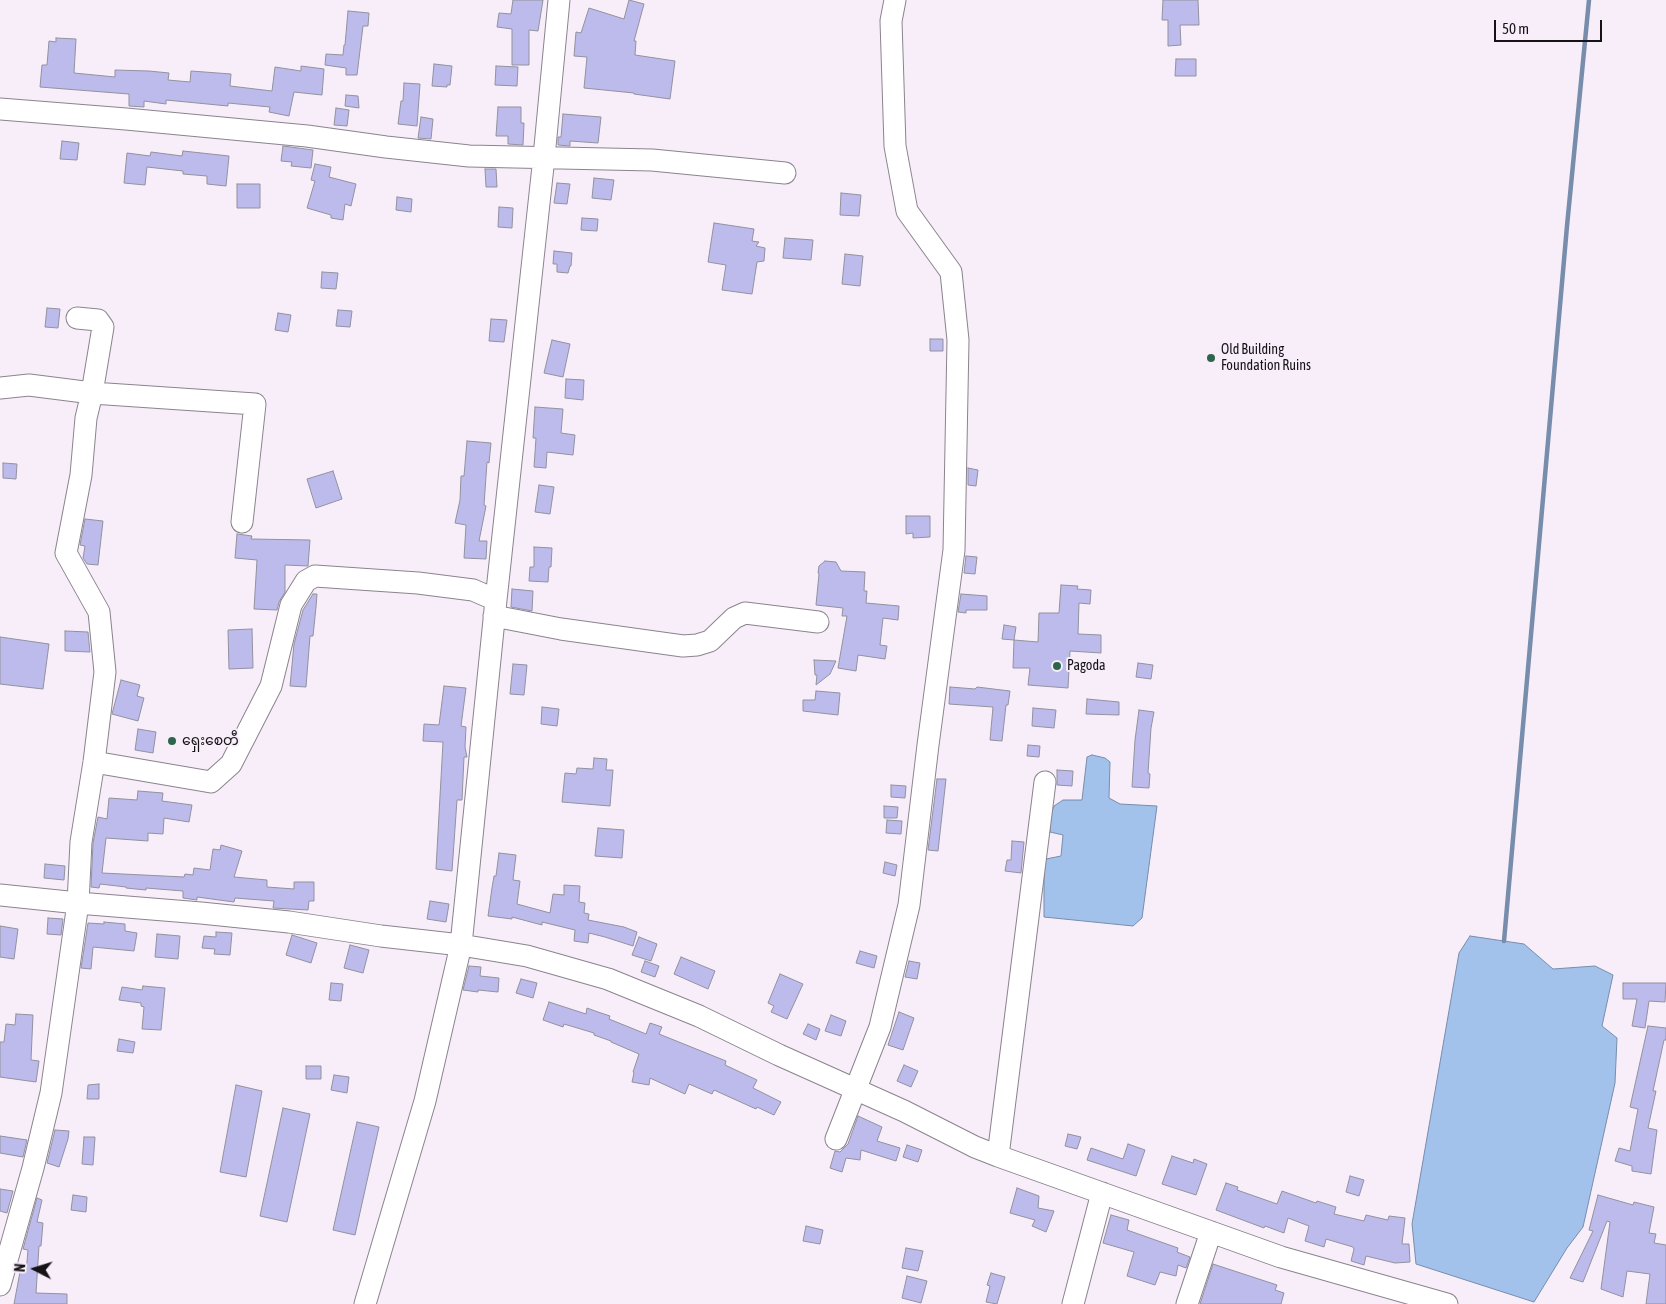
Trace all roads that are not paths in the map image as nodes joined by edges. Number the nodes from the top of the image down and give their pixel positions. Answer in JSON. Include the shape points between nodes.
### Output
{"nodes":[{"id":1,"x":559,"y":0,"type":"edge"},
{"id":2,"x":895,"y":0,"type":"edge"},
{"id":3,"x":0,"y":109,"type":"edge"},
{"id":4,"x":544,"y":157,"type":"junction"},
{"id":5,"x":785,"y":173,"type":"dead end"},
{"id":6,"x":77,"y":318,"type":"dead end"},
{"id":7,"x":0,"y":388,"type":"edge"},
{"id":8,"x":92,"y":393,"type":"junction"},
{"id":9,"x":242,"y":522,"type":"dead end"},
{"id":10,"x":495,"y":608,"type":"junction"},
{"id":11,"x":818,"y":622,"type":"dead end"},
{"id":12,"x":94,"y":762,"type":"junction"},
{"id":13,"x":1045,"y":782,"type":"dead end"},
{"id":14,"x":0,"y":895,"type":"edge"},
{"id":15,"x":78,"y":903,"type":"junction"},
{"id":16,"x":461,"y":945,"type":"junction"},
{"id":17,"x":856,"y":1090,"type":"junction"},
{"id":18,"x":836,"y":1139,"type":"dead end"},
{"id":19,"x":998,"y":1156,"type":"junction"},
{"id":20,"x":1102,"y":1193,"type":"junction"},
{"id":21,"x":1211,"y":1232,"type":"junction"},
{"id":22,"x":0,"y":1285,"type":"edge"},
{"id":23,"x":366,"y":1304,"type":"edge"},
{"id":24,"x":1073,"y":1304,"type":"edge"},
{"id":25,"x":1187,"y":1304,"type":"edge"},
{"id":26,"x":1447,"y":1304,"type":"edge"}],
"edges":[{"from":1,"to":4,"type":"street"},
{"from":2,"to":17,"type":"street","via":[[891,20],[895,146],[907,211],[951,272],[958,340],[954,550],[909,905],[880,1027]]},
{"from":3,"to":4,"type":"street","via":[[307,136],[470,156]]},
{"from":4,"to":5,"type":"street","via":[[652,160]]},
{"from":4,"to":10,"type":"street"},
{"from":6,"to":8,"type":"street","via":[[98,320],[103,327]]},
{"from":7,"to":8,"type":"street","via":[[29,385]]},
{"from":8,"to":9,"type":"street","via":[[254,404]]},
{"from":8,"to":12,"type":"street","via":[[66,553],[99,612],[105,672]]},
{"from":10,"to":11,"type":"street","via":[[561,629],[683,646],[710,640],[734,618],[745,613]]},
{"from":10,"to":12,"type":"street","via":[[473,590],[315,576],[306,581],[291,605],[271,686],[231,764],[212,782]]},
{"from":10,"to":16,"type":"street"},
{"from":12,"to":15,"type":"street","via":[[81,842]]},
{"from":13,"to":19,"type":"street"},
{"from":14,"to":15,"type":"street"},
{"from":15,"to":16,"type":"street","via":[[280,921]]},
{"from":15,"to":22,"type":"street","via":[[51,1093]]},
{"from":16,"to":17,"type":"street","via":[[527,956],[608,979],[699,1016]]},
{"from":16,"to":23,"type":"street","via":[[425,1101]]},
{"from":17,"to":18,"type":"street"},
{"from":17,"to":19,"type":"street"},
{"from":19,"to":20,"type":"street"},
{"from":20,"to":21,"type":"street"},
{"from":20,"to":24,"type":"street"},
{"from":21,"to":25,"type":"street"},
{"from":21,"to":26,"type":"street","via":[[1281,1257]]}]}
